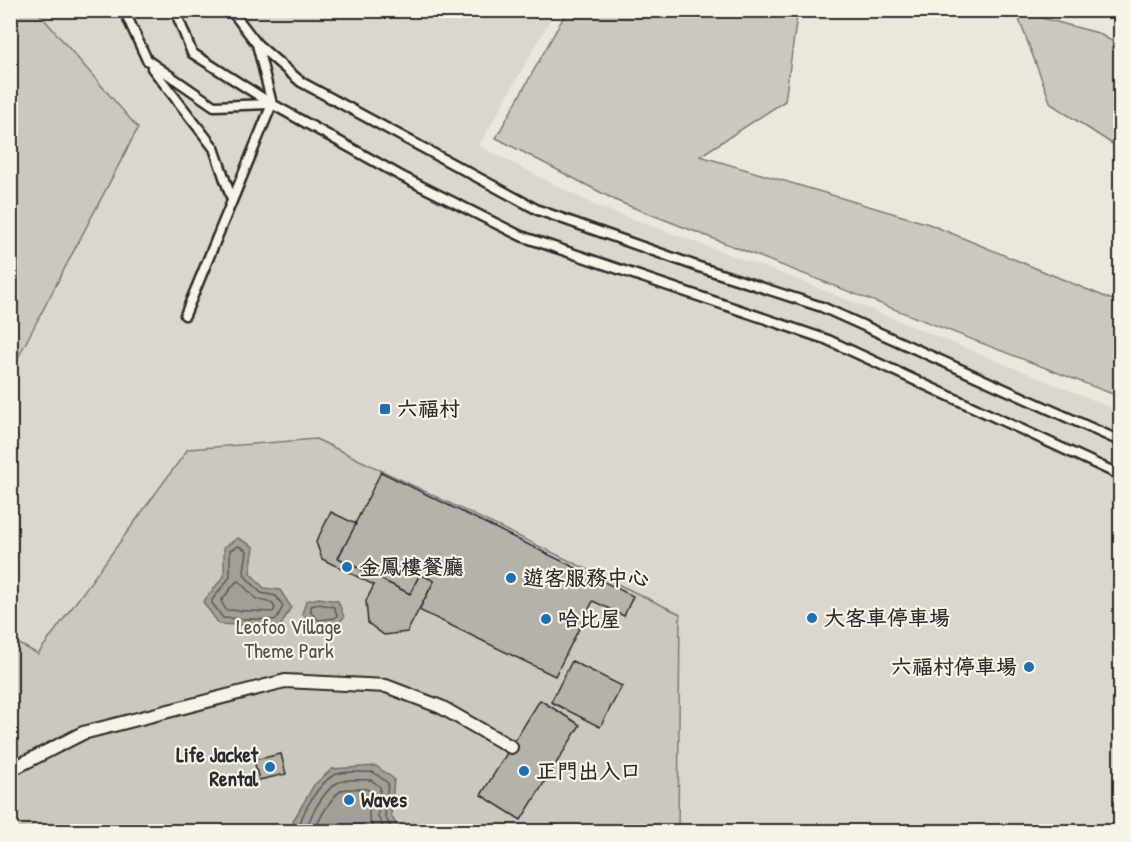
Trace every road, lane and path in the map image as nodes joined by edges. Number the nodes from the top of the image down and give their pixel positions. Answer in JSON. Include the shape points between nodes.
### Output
{"nodes":[{"id":1,"x":124,"y":10,"type":"edge"},
{"id":2,"x":176,"y":10,"type":"edge"},
{"id":3,"x":231,"y":10,"type":"edge"},
{"id":4,"x":257,"y":44,"type":"junction"},
{"id":5,"x":147,"y":60,"type":"junction"},
{"id":6,"x":272,"y":104,"type":"junction"},
{"id":7,"x":232,"y":200,"type":"junction"},
{"id":8,"x":185,"y":315,"type":"dead end"},
{"id":9,"x":1120,"y":441,"type":"edge"},
{"id":10,"x":1120,"y":475,"type":"edge"},
{"id":11,"x":511,"y":747,"type":"dead end"},
{"id":12,"x":10,"y":770,"type":"edge"}],
"edges":[{"from":1,"to":5,"type":"lane"},
{"from":2,"to":6,"type":"lane","via":[[192,53]]},
{"from":3,"to":4,"type":"lane"},
{"from":4,"to":6,"type":"lane"},
{"from":4,"to":9,"type":"lane","via":[[301,82],[538,210],[822,307]]},
{"from":5,"to":6,"type":"lane","via":[[214,105]]},
{"from":5,"to":7,"type":"lane","via":[[214,148]]},
{"from":6,"to":7,"type":"lane"},
{"from":6,"to":10,"type":"lane","via":[[401,176],[521,236],[828,340]]},
{"from":7,"to":8,"type":"lane"},
{"from":11,"to":12,"type":"street","via":[[441,707],[386,686],[285,681],[83,733]]}]}
